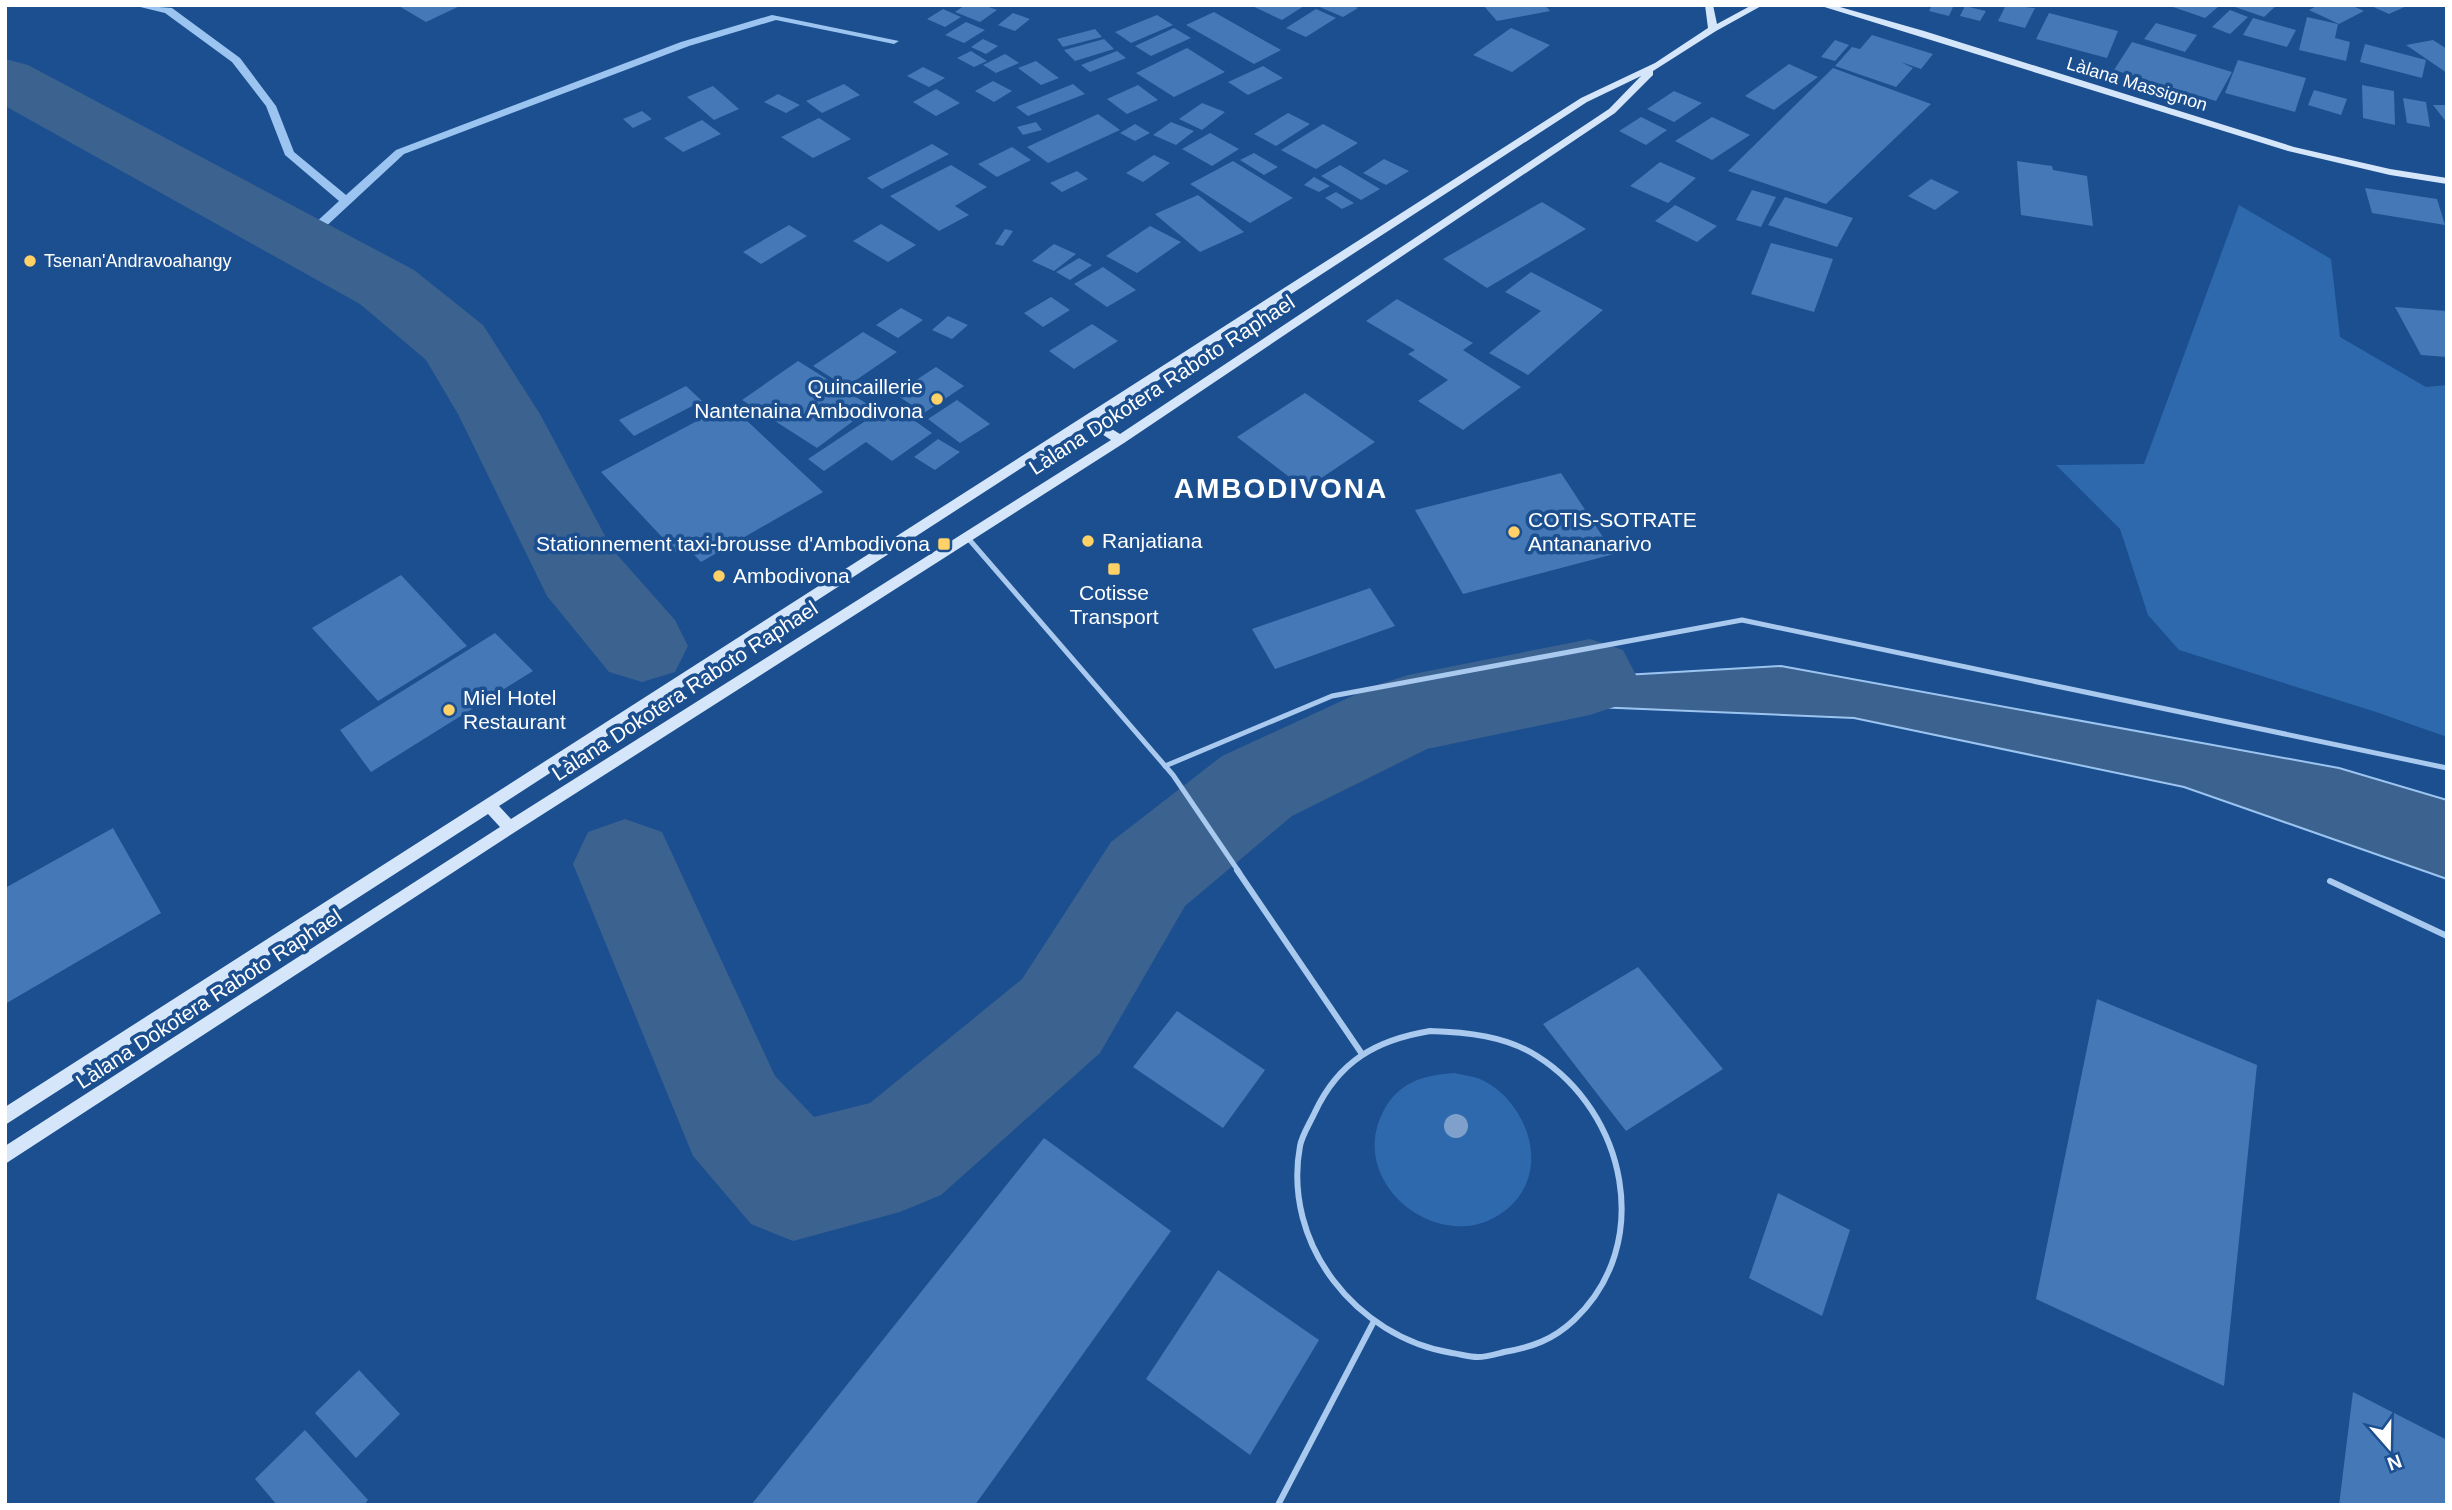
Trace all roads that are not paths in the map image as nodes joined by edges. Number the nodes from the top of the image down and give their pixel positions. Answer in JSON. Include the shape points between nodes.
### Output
{"nodes":[{"id":1,"x":1709,"y":5,"type":"edge"},
{"id":2,"x":1759,"y":5,"type":"edge"},
{"id":3,"x":1822,"y":5,"type":"edge"},
{"id":4,"x":1713,"y":29,"type":"junction"},
{"id":5,"x":1658,"y":65,"type":"junction"},
{"id":6,"x":2447,"y":181,"type":"edge"},
{"id":7,"x":1090,"y":421,"type":"junction"},
{"id":8,"x":1120,"y":440,"type":"junction"},
{"id":9,"x":966,"y":536,"type":"junction"},
{"id":10,"x":1165,"y":766,"type":"junction"},
{"id":11,"x":2447,"y":768,"type":"edge"},
{"id":12,"x":488,"y":804,"type":"junction"},
{"id":13,"x":510,"y":828,"type":"junction"},
{"id":14,"x":2330,"y":881,"type":"dead end"},
{"id":15,"x":2447,"y":936,"type":"edge"},
{"id":16,"x":1362,"y":1054,"type":"junction"},
{"id":17,"x":5,"y":1117,"type":"edge"},
{"id":18,"x":5,"y":1156,"type":"edge"},
{"id":19,"x":1373,"y":1323,"type":"junction"},
{"id":20,"x":1278,"y":1505,"type":"edge"}],
"edges":[{"from":1,"to":4,"type":"main road"},
{"from":2,"to":4,"type":"main road","name":"Làlana Dokotera Raboto Raphael"},
{"from":3,"to":6,"type":"main road","name":"Làlana Massignon","via":[[2291,149]]},
{"from":4,"to":5,"type":"main road","name":"Làlana Dokotera Raboto Raphael"},
{"from":5,"to":7,"type":"main road","name":"Làlana Dokotera Raboto Raphael","via":[[1584,100]]},
{"from":5,"to":8,"type":"main road","name":"Làlana Dokotera Raboto Raphael","via":[[1612,111]]},
{"from":7,"to":8,"type":"main road"},
{"from":7,"to":12,"type":"main road","name":"Làlana Dokotera Raboto Raphael"},
{"from":8,"to":9,"type":"main road","name":"Làlana Dokotera Raboto Raphael"},
{"from":9,"to":10,"type":"lane"},
{"from":9,"to":13,"type":"main road","name":"Làlana Dokotera Raboto Raphael"},
{"from":10,"to":11,"type":"lane","via":[[1332,696],[1742,620]]},
{"from":10,"to":16,"type":"lane"},
{"from":12,"to":13,"type":"main road"},
{"from":12,"to":17,"type":"main road","name":"Làlana Dokotera Raboto Raphael"},
{"from":13,"to":18,"type":"main road","name":"Làlana Dokotera Raboto Raphael"},
{"from":14,"to":15,"type":"lane"},
{"from":16,"to":19,"type":"lane","via":[[1335,1078],[1314,1107],[1301,1142],[1297,1180],[1301,1220],[1316,1259],[1340,1294]]},
{"from":16,"to":19,"type":"lane","via":[[1394,1038],[1443,1031],[1503,1040],[1538,1057],[1569,1081],[1595,1112],[1614,1147],[1623,1185],[1623,1225],[1615,1264],[1595,1298],[1569,1327],[1533,1347],[1493,1357],[1452,1356],[1410,1344]]},
{"from":19,"to":20,"type":"lane"}]}
